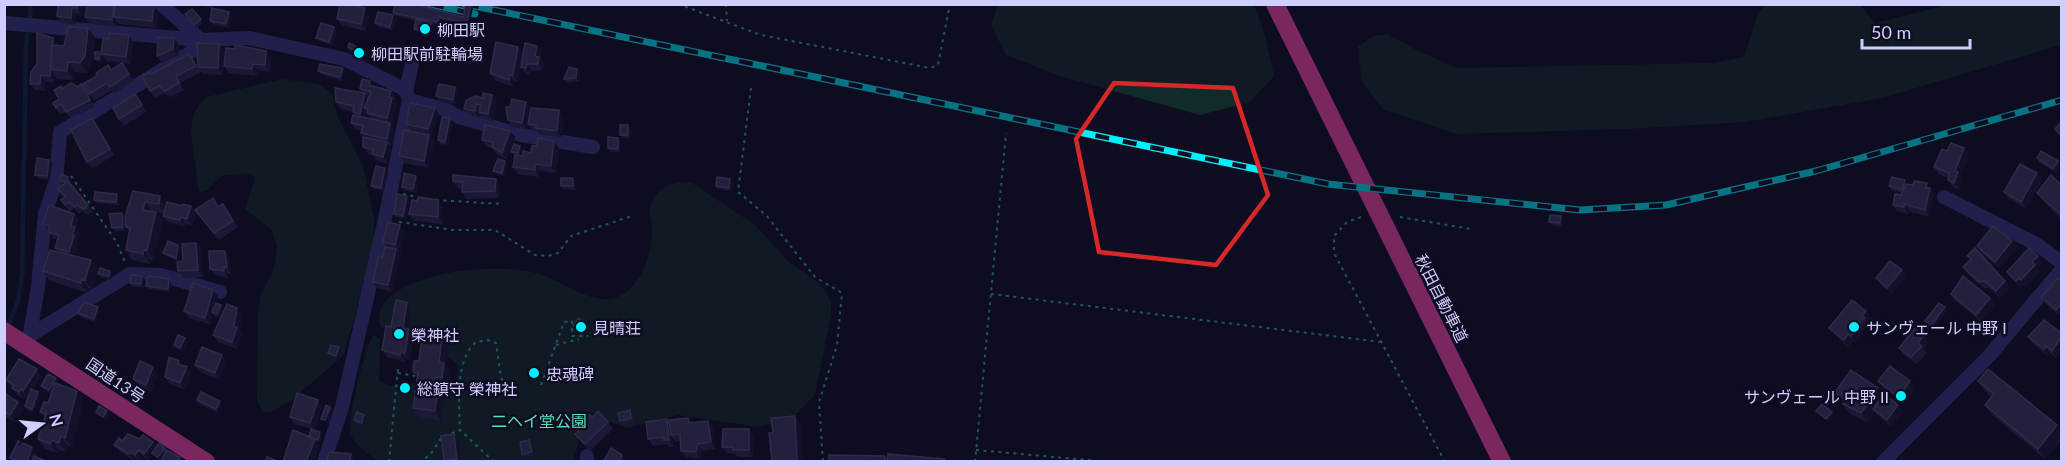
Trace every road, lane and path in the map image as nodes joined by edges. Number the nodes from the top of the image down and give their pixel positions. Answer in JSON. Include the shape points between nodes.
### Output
{"nodes":[{"id":1,"x":161,"y":4,"type":"edge"},
{"id":2,"x":678,"y":4,"type":"edge"},
{"id":3,"x":726,"y":4,"type":"edge"},
{"id":4,"x":950,"y":4,"type":"edge"},
{"id":5,"x":1275,"y":4,"type":"edge"},
{"id":6,"x":1283,"y":4,"type":"edge"},
{"id":7,"x":727,"y":21,"type":"junction"},
{"id":8,"x":11,"y":23,"type":"edge"},
{"id":9,"x":201,"y":40,"type":"junction"},
{"id":10,"x":415,"y":51,"type":"dead end"},
{"id":11,"x":751,"y":88,"type":"dead end"},
{"id":12,"x":407,"y":95,"type":"junction"},
{"id":13,"x":1006,"y":133,"type":"dead end"},
{"id":14,"x":593,"y":147,"type":"dead end"},
{"id":15,"x":1347,"y":153,"type":"junction"},
{"id":16,"x":59,"y":159,"type":"junction"},
{"id":17,"x":391,"y":191,"type":"junction"},
{"id":18,"x":1944,"y":197,"type":"dead end"},
{"id":19,"x":422,"y":198,"type":"edge"},
{"id":20,"x":431,"y":199,"type":"edge"},
{"id":21,"x":502,"y":204,"type":"dead end"},
{"id":22,"x":632,"y":216,"type":"dead end"},
{"id":23,"x":1367,"y":217,"type":"dead end"},
{"id":24,"x":1396,"y":217,"type":"dead end"},
{"id":25,"x":385,"y":219,"type":"junction"},
{"id":26,"x":1471,"y":229,"type":"dead end"},
{"id":27,"x":2061,"y":263,"type":"edge"},
{"id":28,"x":2061,"y":269,"type":"edge"},
{"id":29,"x":130,"y":274,"type":"junction"},
{"id":30,"x":220,"y":292,"type":"dead end"},
{"id":31,"x":991,"y":294,"type":"junction"},
{"id":32,"x":588,"y":336,"type":"dead end"},
{"id":33,"x":20,"y":338,"type":"edge"},
{"id":34,"x":581,"y":338,"type":"junction"},
{"id":35,"x":1382,"y":342,"type":"junction"},
{"id":36,"x":556,"y":345,"type":"junction"},
{"id":37,"x":398,"y":368,"type":"dead end"},
{"id":38,"x":398,"y":373,"type":"junction"},
{"id":39,"x":415,"y":376,"type":"edge"},
{"id":40,"x":541,"y":385,"type":"dead end"},
{"id":41,"x":516,"y":398,"type":"dead end"},
{"id":42,"x":460,"y":430,"type":"junction"},
{"id":43,"x":976,"y":450,"type":"junction"},
{"id":44,"x":206,"y":462,"type":"edge"},
{"id":45,"x":324,"y":462,"type":"edge"},
{"id":46,"x":389,"y":462,"type":"edge"},
{"id":47,"x":419,"y":462,"type":"edge"},
{"id":48,"x":494,"y":462,"type":"edge"},
{"id":49,"x":823,"y":462,"type":"edge"},
{"id":50,"x":975,"y":462,"type":"edge"},
{"id":51,"x":1110,"y":462,"type":"edge"},
{"id":52,"x":1445,"y":462,"type":"edge"},
{"id":53,"x":1502,"y":462,"type":"edge"},
{"id":54,"x":1883,"y":462,"type":"edge"}],
"edges":[{"from":1,"to":9,"type":"street"},
{"from":2,"to":7,"type":"path"},
{"from":3,"to":7,"type":"path"},
{"from":4,"to":7,"type":"path","via":[[938,65],[930,68],[761,35]]},
{"from":5,"to":15,"type":"highway","name":"秋田自動車道"},
{"from":6,"to":15,"type":"highway","name":"秋田自動車道"},
{"from":8,"to":9,"type":"street"},
{"from":9,"to":12,"type":"street","via":[[249,38],[344,59]]},
{"from":9,"to":16,"type":"street","via":[[185,56],[60,132]]},
{"from":10,"to":12,"type":"street"},
{"from":11,"to":49,"type":"path","via":[[738,192],[766,215],[815,277],[842,292],[837,345],[819,402]]},
{"from":12,"to":14,"type":"street","via":[[459,117],[521,135]]},
{"from":12,"to":17,"type":"street"},
{"from":13,"to":31,"type":"path"},
{"from":15,"to":53,"type":"highway","name":"秋田自動車道"},
{"from":16,"to":29,"type":"path","via":[[117,243]]},
{"from":16,"to":33,"type":"street","via":[[45,214],[38,287]]},
{"from":17,"to":19,"type":"path"},
{"from":17,"to":25,"type":"street"},
{"from":18,"to":27,"type":"street","via":[[2038,245]]},
{"from":20,"to":21,"type":"path"},
{"from":22,"to":25,"type":"path","via":[[571,236],[558,253],[548,256],[535,255],[495,230],[453,230]]},
{"from":23,"to":35,"type":"path","via":[[1347,222],[1340,229],[1334,236],[1334,253]]},
{"from":24,"to":26,"type":"path"},
{"from":25,"to":45,"type":"street","via":[[342,407]]},
{"from":28,"to":54,"type":"street","via":[[1990,355]]},
{"from":29,"to":30,"type":"street","via":[[161,275]]},
{"from":29,"to":33,"type":"street"},
{"from":31,"to":35,"type":"path"},
{"from":31,"to":43,"type":"path"},
{"from":32,"to":34,"type":"path"},
{"from":33,"to":44,"type":"highway","name":"国道13号"},
{"from":34,"to":36,"type":"path"},
{"from":34,"to":36,"type":"path","via":[[572,336],[572,321],[567,320]]},
{"from":35,"to":52,"type":"path"},
{"from":36,"to":40,"type":"path"},
{"from":37,"to":38,"type":"path"},
{"from":38,"to":39,"type":"path"},
{"from":38,"to":46,"type":"path"},
{"from":41,"to":42,"type":"path","via":[[501,378],[496,343],[476,342],[464,361],[458,401]]},
{"from":42,"to":47,"type":"path","via":[[442,437],[430,455]]},
{"from":42,"to":48,"type":"path"},
{"from":43,"to":50,"type":"path"},
{"from":43,"to":51,"type":"path"}]}
